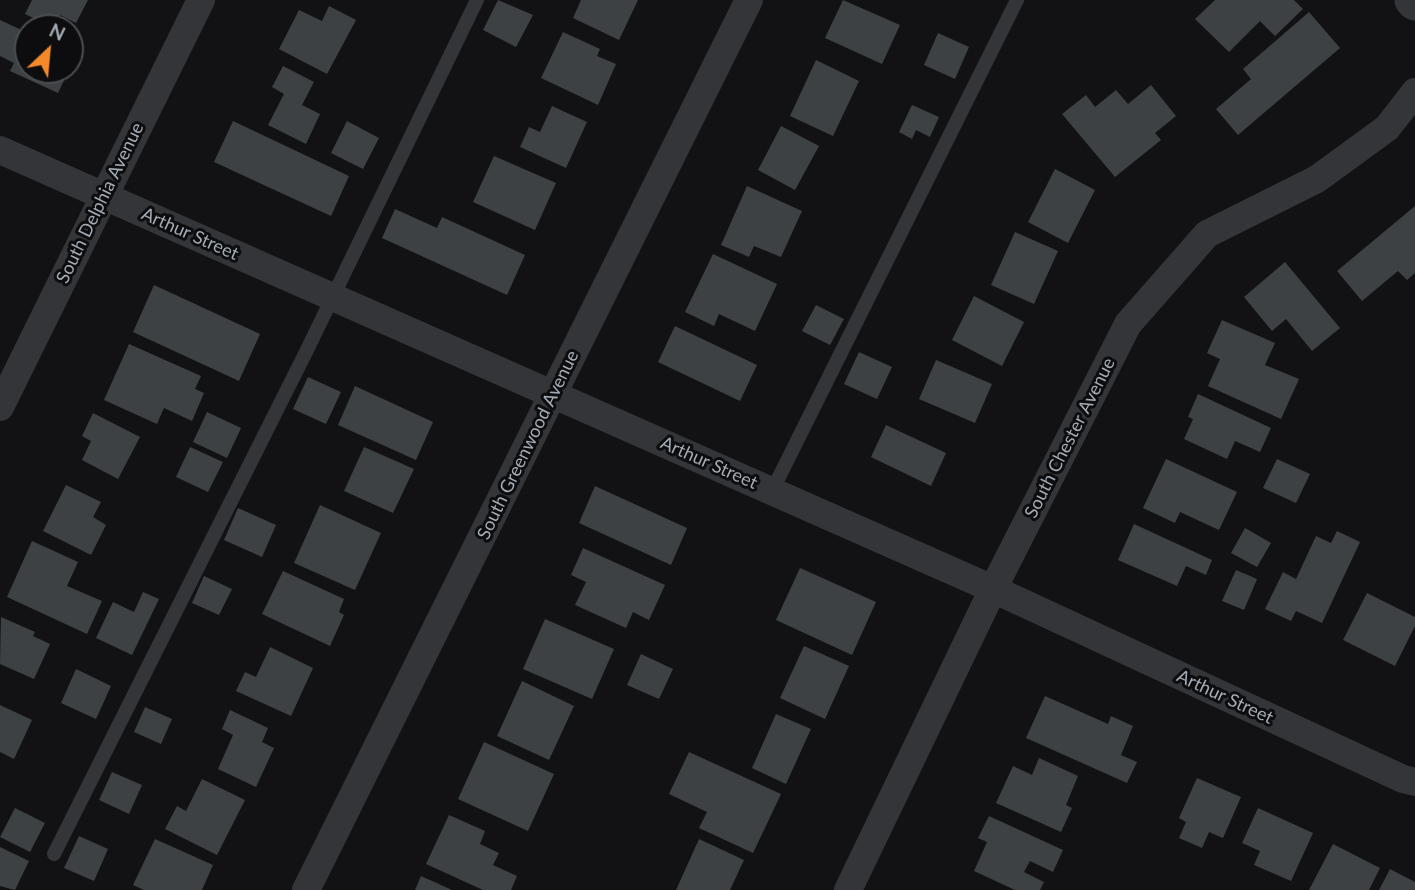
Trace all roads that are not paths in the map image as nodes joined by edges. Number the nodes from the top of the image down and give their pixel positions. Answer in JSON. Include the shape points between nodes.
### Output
{"nodes":[{"id":1,"x":201,"y":0,"type":"edge"},
{"id":2,"x":477,"y":0,"type":"edge"},
{"id":3,"x":749,"y":0,"type":"edge"},
{"id":4,"x":1017,"y":0,"type":"edge"},
{"id":5,"x":1415,"y":92,"type":"edge"},
{"id":6,"x":0,"y":150,"type":"edge"},
{"id":7,"x":103,"y":195,"type":"junction"},
{"id":8,"x":332,"y":296,"type":"junction"},
{"id":9,"x":554,"y":394,"type":"junction"},
{"id":10,"x":0,"y":407,"type":"edge"},
{"id":11,"x":772,"y":491,"type":"junction"},
{"id":12,"x":993,"y":589,"type":"junction"},
{"id":13,"x":1415,"y":782,"type":"edge"},
{"id":14,"x":54,"y":854,"type":"dead end"},
{"id":15,"x":306,"y":890,"type":"edge"},
{"id":16,"x":848,"y":890,"type":"edge"}],
"edges":[{"from":1,"to":7,"type":"street","name":"South Delphia Avenue"},
{"from":2,"to":8,"type":"lane"},
{"from":3,"to":9,"type":"street","name":"South Greenwood Avenue"},
{"from":4,"to":11,"type":"lane"},
{"from":5,"to":12,"type":"street","name":"South Chester Avenue","via":[[1387,128],[1317,179],[1207,234],[1128,324]]},
{"from":6,"to":7,"type":"street","name":"Arthur Street"},
{"from":7,"to":8,"type":"street","name":"Arthur Street"},
{"from":7,"to":10,"type":"street","name":"South Delphia Avenue"},
{"from":8,"to":9,"type":"street","name":"Arthur Street"},
{"from":8,"to":14,"type":"lane"},
{"from":9,"to":11,"type":"street","name":"Arthur Street"},
{"from":9,"to":15,"type":"street","name":"South Greenwood Avenue"},
{"from":11,"to":12,"type":"street","name":"Arthur Street"},
{"from":12,"to":13,"type":"street","name":"Arthur Street"},
{"from":12,"to":16,"type":"street","name":"South Chester Avenue"}]}
